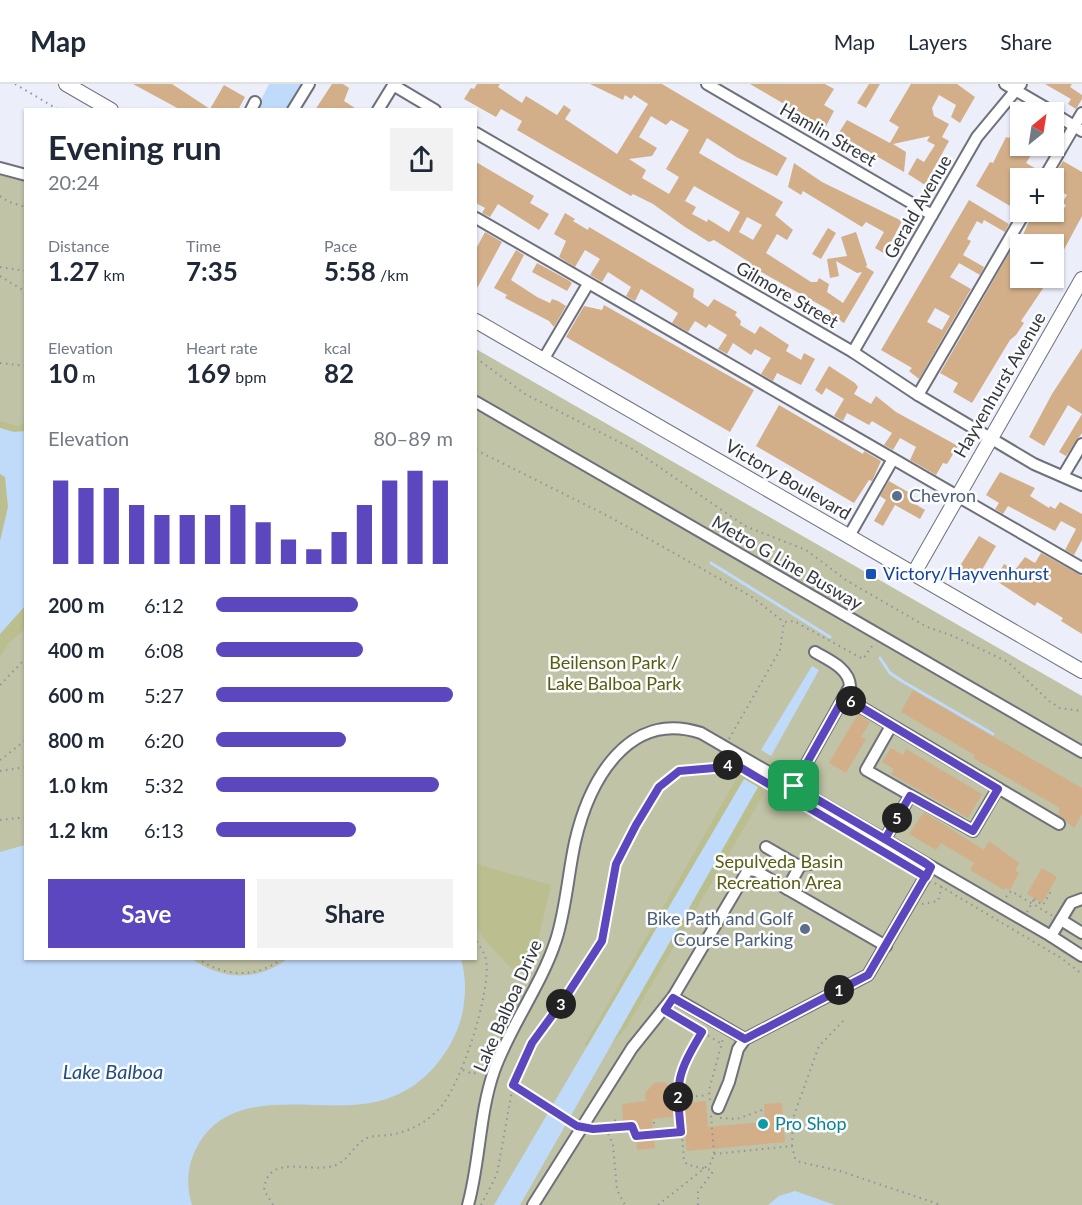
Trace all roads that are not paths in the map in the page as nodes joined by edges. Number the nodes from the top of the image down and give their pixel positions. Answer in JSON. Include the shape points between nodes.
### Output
{"nodes":[{"id":1,"x":66,"y":84,"type":"edge"},
{"id":2,"x":309,"y":84,"type":"edge"},
{"id":3,"x":707,"y":84,"type":"edge"},
{"id":4,"x":394,"y":85,"type":"edge"},
{"id":5,"x":1014,"y":86,"type":"edge"},
{"id":6,"x":1037,"y":102,"type":"edge"},
{"id":7,"x":108,"y":108,"type":"edge"},
{"id":8,"x":294,"y":108,"type":"edge"},
{"id":9,"x":379,"y":108,"type":"edge"},
{"id":10,"x":432,"y":108,"type":"edge"},
{"id":11,"x":1082,"y":113,"type":"edge"},
{"id":12,"x":1064,"y":120,"type":"edge"},
{"id":13,"x":1078,"y":128,"type":"edge"},
{"id":14,"x":477,"y":134,"type":"edge"},
{"id":15,"x":0,"y":168,"type":"edge"},
{"id":16,"x":1051,"y":168,"type":"edge"},
{"id":17,"x":24,"y":175,"type":"edge"},
{"id":18,"x":932,"y":215,"type":"junction"},
{"id":19,"x":477,"y":219,"type":"edge"},
{"id":20,"x":1018,"y":222,"type":"edge"},
{"id":21,"x":1082,"y":279,"type":"edge"},
{"id":22,"x":588,"y":284,"type":"junction"},
{"id":23,"x":477,"y":322,"type":"edge"},
{"id":24,"x":853,"y":352,"type":"junction"},
{"id":25,"x":543,"y":360,"type":"junction"},
{"id":26,"x":918,"y":395,"type":"junction"},
{"id":27,"x":477,"y":403,"type":"edge"},
{"id":28,"x":990,"y":437,"type":"junction"},
{"id":29,"x":1082,"y":444,"type":"edge"},
{"id":30,"x":893,"y":459,"type":"junction"},
{"id":31,"x":1063,"y":476,"type":"junction"},
{"id":32,"x":1082,"y":485,"type":"edge"},
{"id":33,"x":957,"y":496,"type":"junction"},
{"id":34,"x":849,"y":536,"type":"junction"},
{"id":35,"x":1082,"y":568,"type":"edge"},
{"id":36,"x":914,"y":573,"type":"junction"},
{"id":37,"x":815,"y":652,"type":"dead end"},
{"id":38,"x":1082,"y":671,"type":"edge"},
{"id":39,"x":844,"y":697,"type":"junction"},
{"id":40,"x":891,"y":726,"type":"junction"},
{"id":41,"x":1082,"y":752,"type":"edge"},
{"id":42,"x":998,"y":789,"type":"junction"},
{"id":43,"x":790,"y":790,"type":"junction"},
{"id":44,"x":910,"y":796,"type":"junction"},
{"id":45,"x":1059,"y":824,"type":"dead end"},
{"id":46,"x":885,"y":839,"type":"junction"},
{"id":47,"x":766,"y":848,"type":"dead end"},
{"id":48,"x":928,"y":872,"type":"junction"},
{"id":49,"x":787,"y":889,"type":"junction"},
{"id":50,"x":1082,"y":899,"type":"edge"},
{"id":51,"x":1061,"y":920,"type":"junction"},
{"id":52,"x":1082,"y":933,"type":"edge"},
{"id":53,"x":1051,"y":936,"type":"junction"},
{"id":54,"x":886,"y":946,"type":"junction"},
{"id":55,"x":1082,"y":956,"type":"edge"},
{"id":56,"x":673,"y":998,"type":"junction"},
{"id":57,"x":745,"y":1039,"type":"junction"},
{"id":58,"x":715,"y":1113,"type":"road end"},
{"id":59,"x":468,"y":1205,"type":"edge"},
{"id":60,"x":533,"y":1205,"type":"edge"}],
"edges":[{"from":1,"to":7,"type":"main road"},
{"from":2,"to":8,"type":"street"},
{"from":3,"to":18,"type":"street","name":"Hamlin Street"},
{"from":4,"to":9,"type":"street"},
{"from":4,"to":10,"type":"street"},
{"from":5,"to":6,"type":"street"},
{"from":5,"to":18,"type":"street","name":"Gerald Avenue","via":[[977,137]]},
{"from":11,"to":13,"type":"street"},
{"from":12,"to":13,"type":"street"},
{"from":13,"to":16,"type":"street"},
{"from":14,"to":24,"type":"street","name":"Gilmore Street"},
{"from":15,"to":17,"type":"street"},
{"from":18,"to":24,"type":"street","name":"Gerald Avenue"},
{"from":19,"to":22,"type":"street"},
{"from":20,"to":26,"type":"street"},
{"from":21,"to":28,"type":"main road","name":"Hayvenhurst Avenue"},
{"from":22,"to":25,"type":"street"},
{"from":22,"to":30,"type":"street"},
{"from":23,"to":25,"type":"main road","name":"Victory Boulevard"},
{"from":24,"to":26,"type":"street","name":"Gilmore Street"},
{"from":25,"to":34,"type":"main road","name":"Victory Boulevard"},
{"from":26,"to":28,"type":"street","name":"Gilmore Street"},
{"from":27,"to":41,"type":"street","name":"Metro G Line Busway"},
{"from":28,"to":31,"type":"street","name":"Gilmore Street","via":[[1034,464]]},
{"from":28,"to":33,"type":"main road","name":"Hayvenhurst Avenue"},
{"from":29,"to":31,"type":"street"},
{"from":30,"to":33,"type":"street"},
{"from":30,"to":34,"type":"street"},
{"from":31,"to":32,"type":"street","name":"Gilmore Street"},
{"from":33,"to":35,"type":"street"},
{"from":33,"to":36,"type":"main road","name":"Hayvenhurst Avenue"},
{"from":34,"to":36,"type":"main road","name":"Victory Boulevard"},
{"from":36,"to":38,"type":"main road","name":"Victory Boulevard"},
{"from":37,"to":39,"type":"street","via":[[842,669],[849,679]]},
{"from":39,"to":40,"type":"street"},
{"from":39,"to":43,"type":"street"},
{"from":40,"to":42,"type":"street"},
{"from":40,"to":44,"type":"street","via":[[866,770]]},
{"from":42,"to":44,"type":"street","via":[[973,831]]},
{"from":42,"to":45,"type":"street"},
{"from":43,"to":46,"type":"street","name":"Lake Balboa Drive"},
{"from":43,"to":59,"type":"street","name":"Lake Balboa Drive","via":[[700,733],[683,728],[667,727],[634,738],[608,767],[575,840],[550,958],[494,1073]]},
{"from":44,"to":46,"type":"street"},
{"from":46,"to":48,"type":"street","name":"Lake Balboa Drive"},
{"from":47,"to":49,"type":"street","via":[[805,865]]},
{"from":48,"to":53,"type":"street","name":"Lake Balboa Drive"},
{"from":48,"to":54,"type":"street"},
{"from":49,"to":54,"type":"street"},
{"from":49,"to":56,"type":"street","via":[[756,871],[744,873]]},
{"from":50,"to":51,"type":"street","via":[[1071,903]]},
{"from":51,"to":52,"type":"street"},
{"from":51,"to":53,"type":"street"},
{"from":53,"to":55,"type":"street","name":"Lake Balboa Drive"},
{"from":54,"to":57,"type":"street","via":[[868,975]]},
{"from":56,"to":57,"type":"street"},
{"from":56,"to":60,"type":"street","via":[[632,1048]]},
{"from":57,"to":58,"type":"street"}]}
